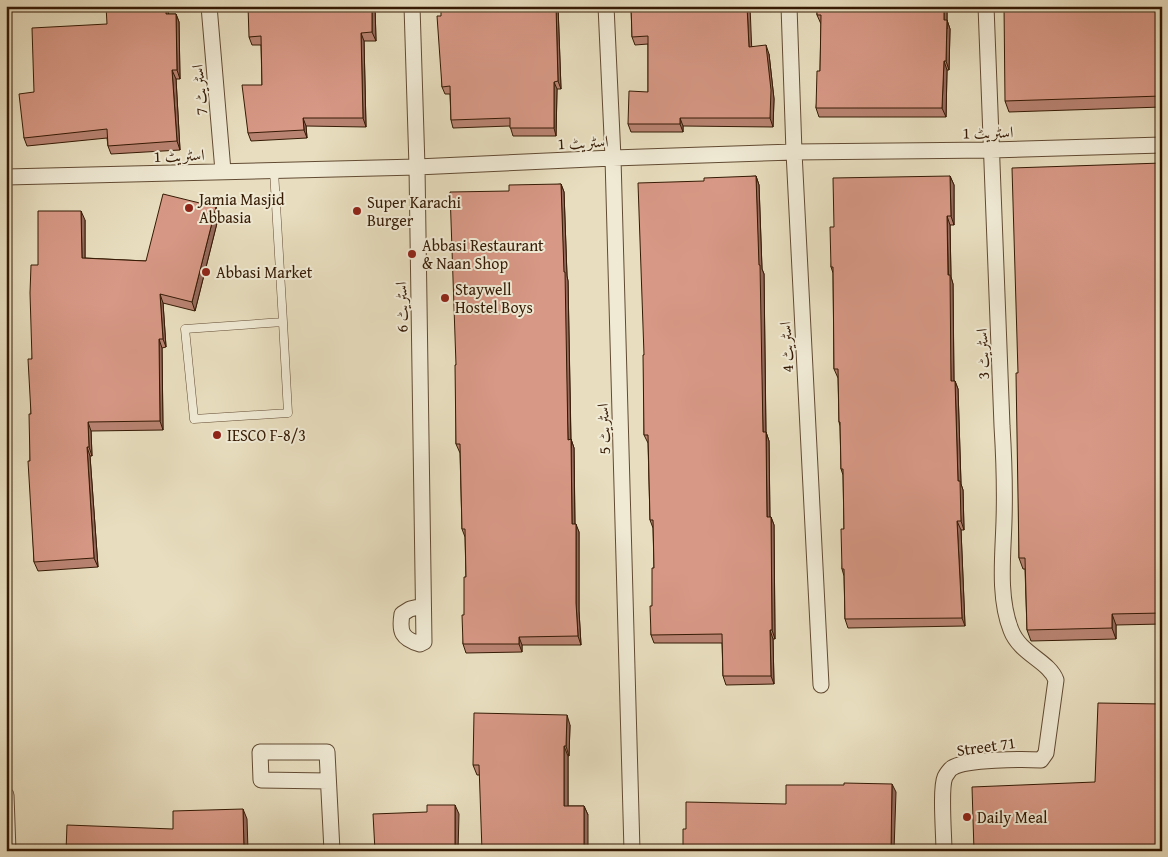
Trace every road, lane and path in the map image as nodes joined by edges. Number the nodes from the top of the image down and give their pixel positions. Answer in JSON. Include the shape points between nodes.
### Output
{"nodes":[{"id":1,"x":209,"y":6,"type":"edge"},
{"id":2,"x":412,"y":6,"type":"edge"},
{"id":3,"x":606,"y":6,"type":"edge"},
{"id":4,"x":789,"y":6,"type":"edge"},
{"id":5,"x":986,"y":6,"type":"edge"},
{"id":6,"x":1162,"y":145,"type":"edge"},
{"id":7,"x":992,"y":150,"type":"junction"},
{"id":8,"x":794,"y":152,"type":"junction"},
{"id":9,"x":613,"y":158,"type":"junction"},
{"id":10,"x":417,"y":167,"type":"junction"},
{"id":11,"x":274,"y":171,"type":"junction"},
{"id":12,"x":223,"y":172,"type":"junction"},
{"id":13,"x":6,"y":178,"type":"edge"},
{"id":14,"x":283,"y":322,"type":"junction"},
{"id":15,"x":423,"y":606,"type":"dead end"},
{"id":16,"x":821,"y":685,"type":"dead end"},
{"id":17,"x":1046,"y":753,"type":"joint"},
{"id":18,"x":328,"y":781,"type":"junction"},
{"id":19,"x":6,"y":795,"type":"edge"},
{"id":20,"x":8,"y":851,"type":"edge"},
{"id":21,"x":332,"y":851,"type":"edge"},
{"id":22,"x":632,"y":851,"type":"edge"},
{"id":23,"x":944,"y":851,"type":"edge"}],
"edges":[{"from":1,"to":12,"type":"street","name":"اسٹریٹ 7"},
{"from":2,"to":10,"type":"street","name":"اسٹریٹ 6"},
{"from":3,"to":9,"type":"street","name":"اسٹریٹ 5"},
{"from":4,"to":8,"type":"street","name":"اسٹریٹ 4"},
{"from":5,"to":7,"type":"street","name":"اسٹریٹ 3"},
{"from":6,"to":7,"type":"street","name":"اسٹریٹ 1"},
{"from":7,"to":8,"type":"street","name":"اسٹریٹ 1"},
{"from":7,"to":17,"type":"street","name":"اسٹریٹ 3","via":[[1006,471],[1003,587],[1011,631],[1024,650],[1049,669],[1056,680]]},
{"from":8,"to":9,"type":"street","name":"اسٹریٹ 1"},
{"from":8,"to":16,"type":"street","name":"اسٹریٹ 4"},
{"from":9,"to":10,"type":"street","name":"اسٹریٹ 1"},
{"from":9,"to":22,"type":"street","name":"اسٹریٹ 5"},
{"from":10,"to":11,"type":"street","name":"اسٹریٹ 1"},
{"from":10,"to":15,"type":"street","name":"اسٹریٹ 6"},
{"from":11,"to":12,"type":"street","name":"اسٹریٹ 1"},
{"from":11,"to":14,"type":"lane"},
{"from":12,"to":13,"type":"street","name":"اسٹریٹ 1"},
{"from":14,"to":14,"type":"lane","via":[[288,412],[194,419],[186,329]]},
{"from":17,"to":23,"type":"street","name":"Street 71","via":[[1041,760],[1013,758],[952,767],[945,777],[943,790]]},
{"from":18,"to":18,"type":"street","via":[[261,780],[260,752],[327,752]]},
{"from":18,"to":21,"type":"street"},
{"from":19,"to":20,"type":"street"}]}
